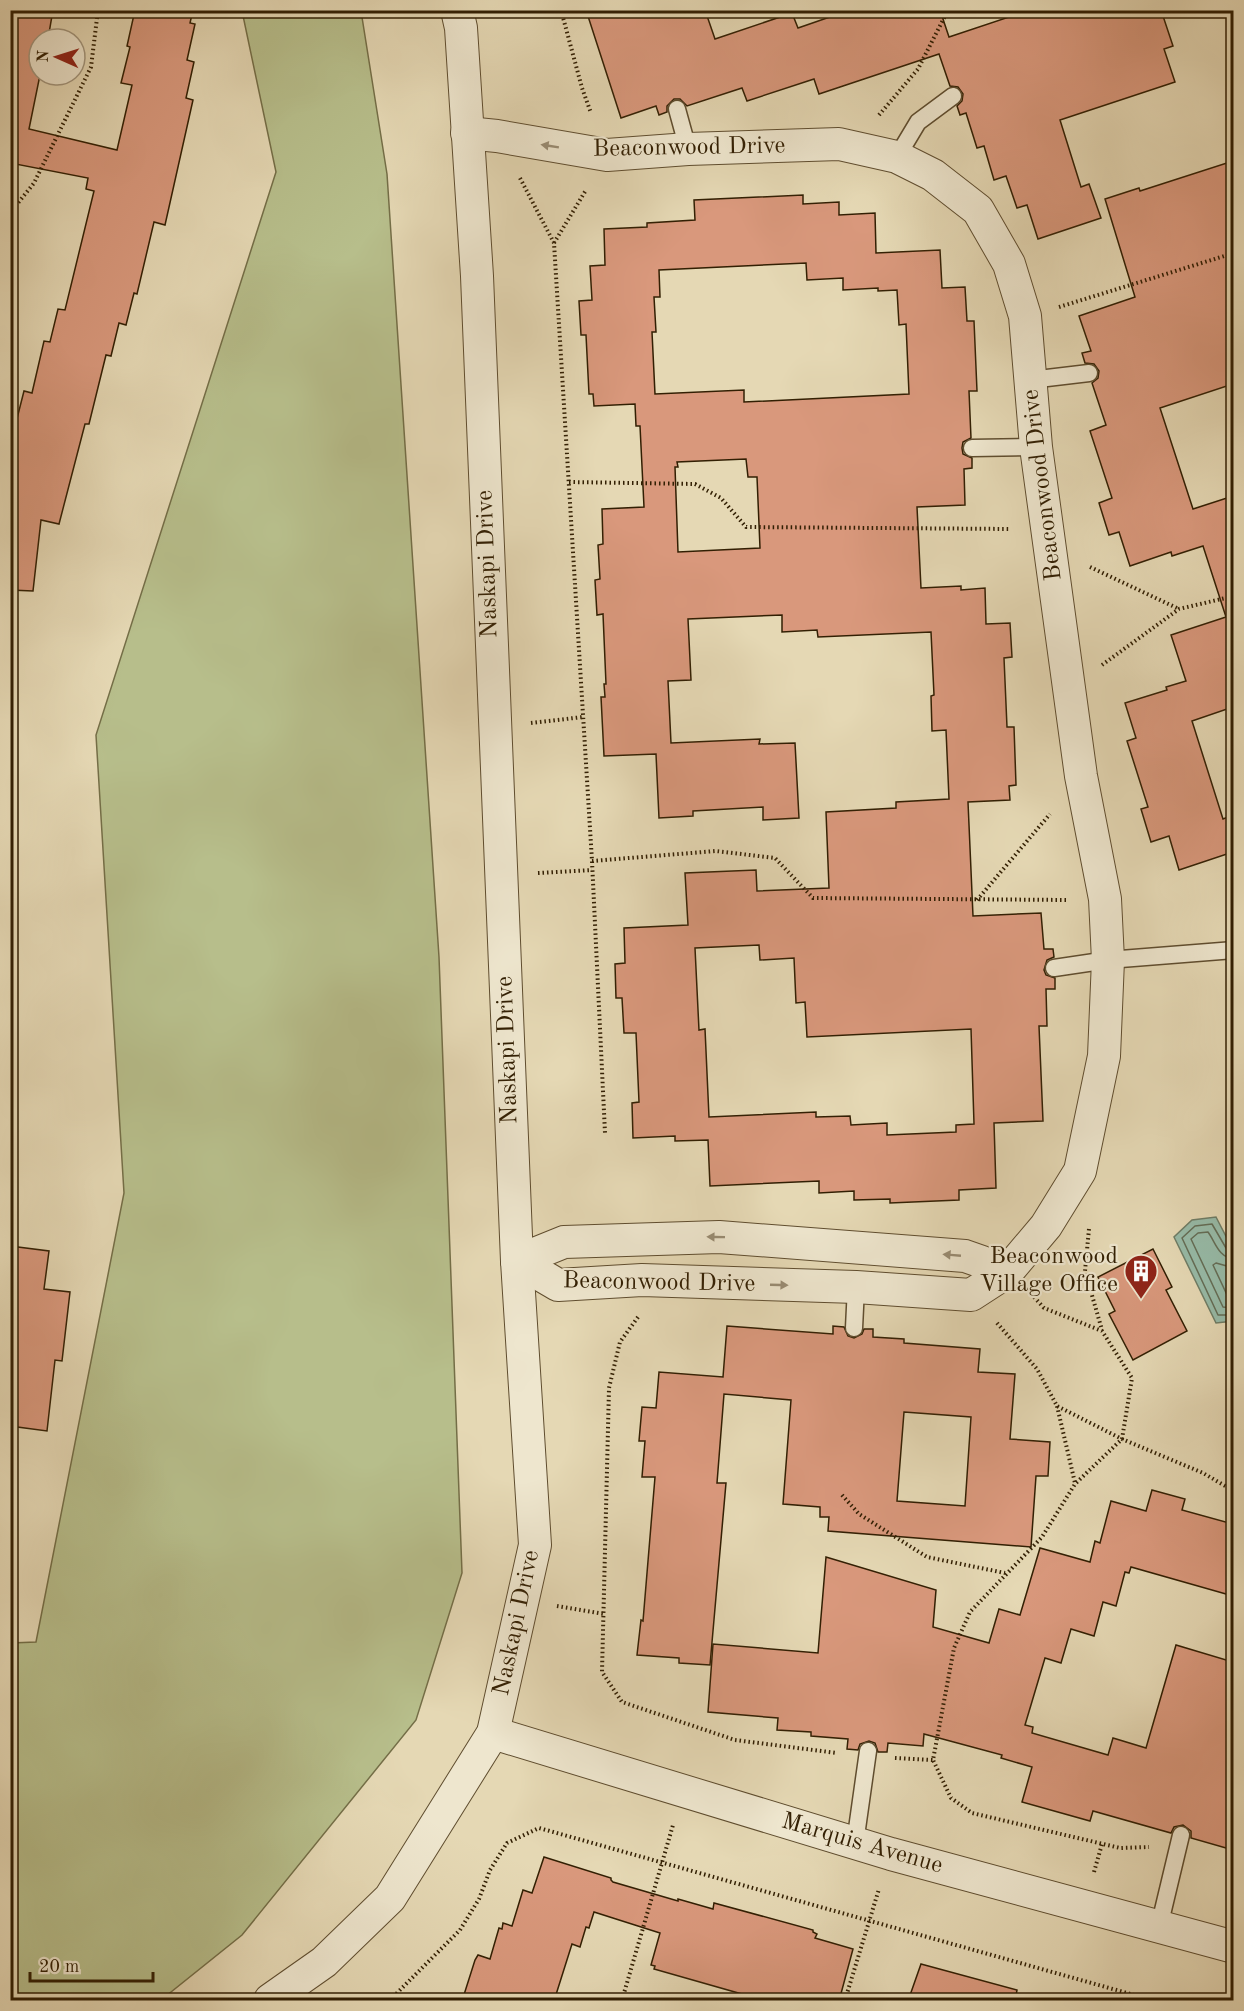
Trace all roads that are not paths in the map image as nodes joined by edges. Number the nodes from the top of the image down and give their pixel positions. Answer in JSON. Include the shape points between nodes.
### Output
{"nodes":[{"id":1,"x":457,"y":10,"type":"edge"},
{"id":2,"x":953,"y":96,"type":"dead end"},
{"id":3,"x":677,"y":109,"type":"dead end"},
{"id":4,"x":467,"y":133,"type":"junction"},
{"id":5,"x":688,"y":149,"type":"junction"},
{"id":6,"x":897,"y":157,"type":"junction"},
{"id":7,"x":1089,"y":373,"type":"dead end"},
{"id":8,"x":1030,"y":380,"type":"junction"},
{"id":9,"x":1036,"y":447,"type":"junction"},
{"id":10,"x":972,"y":448,"type":"dead end"},
{"id":11,"x":1233,"y":950,"type":"edge"},
{"id":12,"x":1108,"y":960,"type":"junction"},
{"id":13,"x":1054,"y":968,"type":"dead end"},
{"id":14,"x":517,"y":1261,"type":"junction"},
{"id":15,"x":1008,"y":1271,"type":"junction"},
{"id":16,"x":856,"y":1287,"type":"junction"},
{"id":17,"x":854,"y":1328,"type":"dead end"},
{"id":18,"x":493,"y":1733,"type":"junction"},
{"id":19,"x":868,"y":1754,"type":"road end"},
{"id":20,"x":855,"y":1843,"type":"junction"},
{"id":21,"x":1180,"y":1844,"type":"road end"},
{"id":22,"x":1160,"y":1927,"type":"junction"},
{"id":23,"x":1233,"y":1947,"type":"edge"},
{"id":24,"x":270,"y":2001,"type":"edge"}],
"edges":[{"from":1,"to":4,"type":"street","name":"Naskapi Drive"},
{"from":2,"to":6,"type":"lane","via":[[918,122]]},
{"from":3,"to":5,"type":"lane"},
{"from":5,"to":4,"type":"street","name":"Beaconwood Drive","one_way":true,"via":[[608,155]]},
{"from":4,"to":14,"type":"street","name":"Naskapi Drive","via":[[477,276]]},
{"from":5,"to":6,"type":"street","name":"Beaconwood Drive","via":[[839,144]]},
{"from":6,"to":8,"type":"street","name":"Beaconwood Drive","via":[[933,175],[978,210],[1009,264],[1025,316]]},
{"from":7,"to":8,"type":"lane"},
{"from":8,"to":9,"type":"street","name":"Beaconwood Drive"},
{"from":9,"to":10,"type":"lane"},
{"from":9,"to":12,"type":"street","name":"Beaconwood Drive","via":[[1081,776],[1105,899]]},
{"from":11,"to":12,"type":"lane"},
{"from":12,"to":13,"type":"lane"},
{"from":12,"to":15,"type":"street","name":"Beaconwood Drive","via":[[1104,1056],[1080,1171],[1046,1226]]},
{"from":15,"to":14,"type":"street","name":"Beaconwood Drive","one_way":true,"via":[[965,1256],[719,1237],[564,1242]]},
{"from":14,"to":16,"type":"street","name":"Beaconwood Drive","one_way":true,"via":[[558,1285],[642,1280]]},
{"from":14,"to":18,"type":"street","name":"Naskapi Drive","via":[[535,1545]]},
{"from":15,"to":16,"type":"street","name":"Beaconwood Drive","via":[[971,1295]]},
{"from":16,"to":17,"type":"lane"},
{"from":18,"to":20,"type":"street","name":"Marquis Avenue"},
{"from":18,"to":24,"type":"street","name":"Naskapi Drive","via":[[390,1898],[324,1962]]},
{"from":19,"to":20,"type":"lane"},
{"from":20,"to":22,"type":"street","name":"Marquis Avenue"},
{"from":21,"to":22,"type":"lane"},
{"from":22,"to":23,"type":"street","name":"Marquis Avenue"}]}
